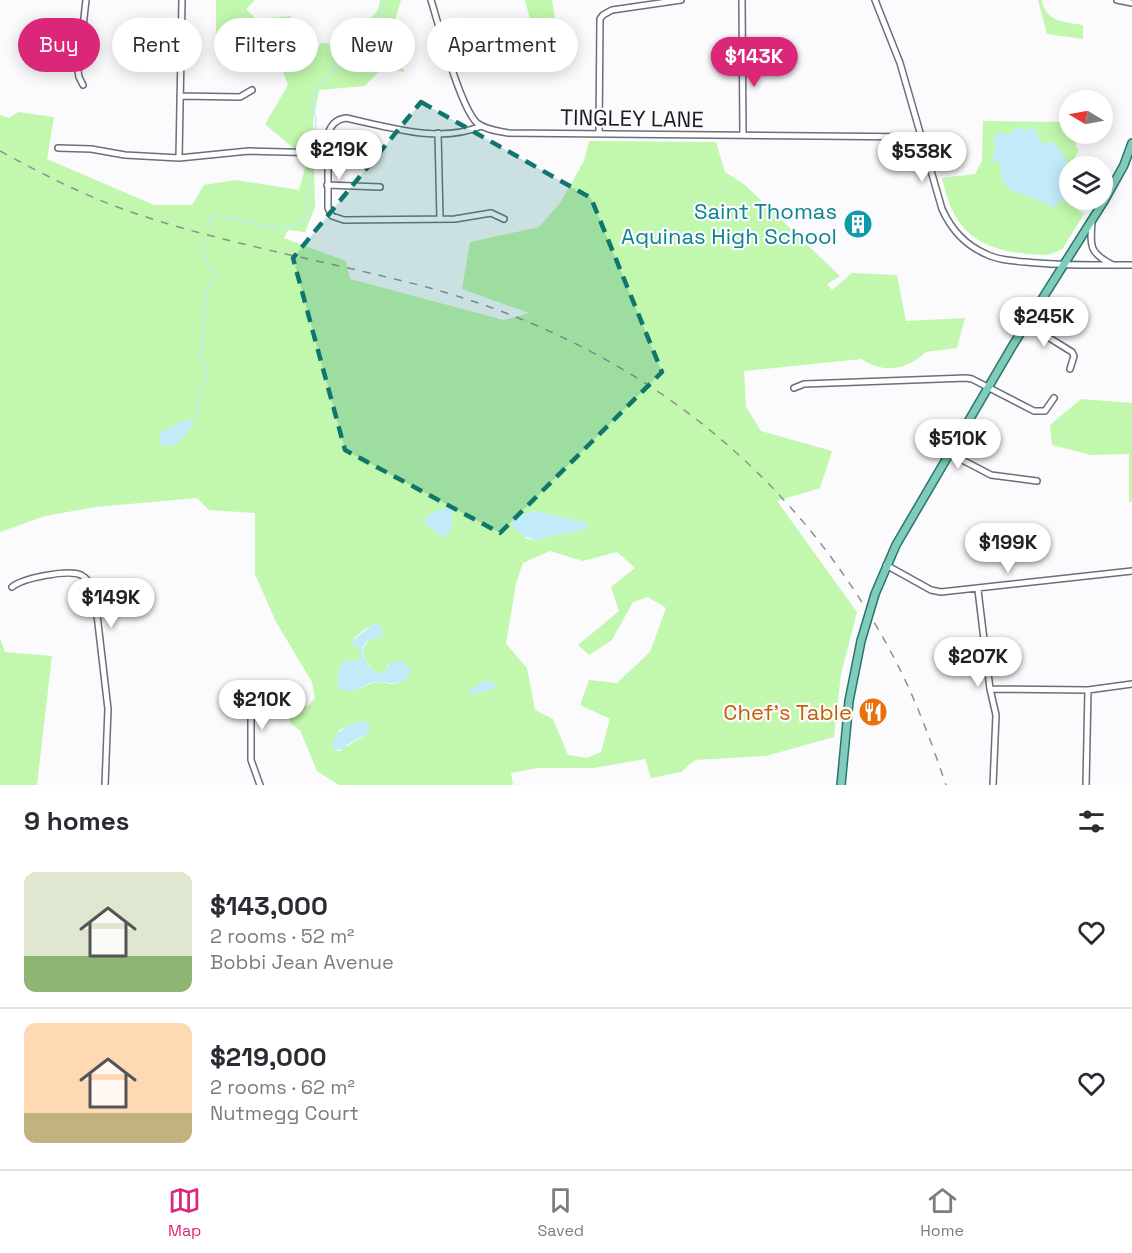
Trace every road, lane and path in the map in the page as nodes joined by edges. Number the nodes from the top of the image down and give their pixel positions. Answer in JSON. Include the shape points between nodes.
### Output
{"nodes":[{"id":1,"x":86,"y":0,"type":"edge"},
{"id":2,"x":182,"y":0,"type":"edge"},
{"id":3,"x":431,"y":0,"type":"edge"},
{"id":4,"x":681,"y":0,"type":"edge"},
{"id":5,"x":742,"y":0,"type":"edge"},
{"id":6,"x":876,"y":0,"type":"edge"},
{"id":7,"x":1117,"y":0,"type":"edge"},
{"id":8,"x":1132,"y":3,"type":"edge"},
{"id":9,"x":83,"y":85,"type":"dead end"},
{"id":10,"x":252,"y":90,"type":"dead end"},
{"id":11,"x":180,"y":96,"type":"junction"},
{"id":12,"x":481,"y":126,"type":"junction"},
{"id":13,"x":438,"y":133,"type":"junction"},
{"id":14,"x":599,"y":134,"type":"junction"},
{"id":15,"x":743,"y":135,"type":"junction"},
{"id":16,"x":921,"y":137,"type":"junction"},
{"id":17,"x":1132,"y":143,"type":"edge"},
{"id":18,"x":58,"y":148,"type":"dead end"},
{"id":19,"x":327,"y":153,"type":"junction"},
{"id":20,"x":179,"y":158,"type":"junction"},
{"id":21,"x":327,"y":185,"type":"junction"},
{"id":22,"x":380,"y":187,"type":"dead end"},
{"id":23,"x":440,"y":219,"type":"junction"},
{"id":24,"x":504,"y":219,"type":"dead end"},
{"id":25,"x":1092,"y":220,"type":"junction"},
{"id":26,"x":1114,"y":265,"type":"junction"},
{"id":27,"x":1132,"y":265,"type":"edge"},
{"id":28,"x":1063,"y":266,"type":"junction"},
{"id":29,"x":1027,"y":324,"type":"junction"},
{"id":30,"x":1070,"y":369,"type":"dead end"},
{"id":31,"x":988,"y":387,"type":"junction"},
{"id":32,"x":794,"y":388,"type":"dead end"},
{"id":33,"x":1054,"y":398,"type":"dead end"},
{"id":34,"x":950,"y":453,"type":"junction"},
{"id":35,"x":1037,"y":481,"type":"dead end"},
{"id":36,"x":886,"y":565,"type":"junction"},
{"id":37,"x":1132,"y":571,"type":"edge"},
{"id":38,"x":12,"y":587,"type":"dead end"},
{"id":39,"x":978,"y":590,"type":"junction"},
{"id":40,"x":1132,"y":684,"type":"edge"},
{"id":41,"x":990,"y":689,"type":"junction"},
{"id":42,"x":246,"y":690,"type":"dead end"},
{"id":43,"x":1088,"y":690,"type":"junction"},
{"id":44,"x":105,"y":785,"type":"edge"},
{"id":45,"x":260,"y":785,"type":"edge"},
{"id":46,"x":840,"y":785,"type":"edge"},
{"id":47,"x":993,"y":785,"type":"edge"},
{"id":48,"x":1086,"y":785,"type":"edge"}],
"edges":[{"from":1,"to":9,"type":"street","via":[[78,71]]},
{"from":2,"to":11,"type":"street"},
{"from":3,"to":12,"type":"street","via":[[465,105]]},
{"from":4,"to":14,"type":"street","via":[[612,10],[600,19]]},
{"from":5,"to":15,"type":"street"},
{"from":6,"to":16,"type":"street","via":[[900,63]]},
{"from":7,"to":8,"type":"street"},
{"from":10,"to":11,"type":"street","via":[[240,97]]},
{"from":11,"to":20,"type":"street"},
{"from":12,"to":13,"type":"street","via":[[465,133]]},
{"from":12,"to":14,"type":"street","name":"TINGLEY LANE","via":[[508,133]]},
{"from":13,"to":19,"type":"street","via":[[342,118],[329,130]]},
{"from":13,"to":23,"type":"street"},
{"from":14,"to":15,"type":"street","name":"TINGLEY LANE"},
{"from":15,"to":16,"type":"street","name":"TINGLEY LANE"},
{"from":16,"to":28,"type":"street","via":[[942,209],[966,242],[998,259]]},
{"from":17,"to":25,"type":"main road"},
{"from":18,"to":20,"type":"street"},
{"from":19,"to":20,"type":"street","via":[[249,151]]},
{"from":19,"to":21,"type":"street"},
{"from":21,"to":22,"type":"street"},
{"from":21,"to":23,"type":"street","via":[[328,208],[340,220]]},
{"from":23,"to":24,"type":"street","via":[[491,213]]},
{"from":25,"to":26,"type":"street","via":[[1095,254]]},
{"from":25,"to":28,"type":"main road"},
{"from":26,"to":27,"type":"street"},
{"from":26,"to":28,"type":"street"},
{"from":28,"to":29,"type":"main road"},
{"from":29,"to":30,"type":"street","via":[[1072,352]]},
{"from":29,"to":31,"type":"main road"},
{"from":31,"to":32,"type":"street","via":[[972,379],[955,378],[804,384]]},
{"from":31,"to":33,"type":"street","via":[[1034,411],[1045,411]]},
{"from":31,"to":34,"type":"main road"},
{"from":34,"to":35,"type":"street","via":[[991,475]]},
{"from":34,"to":36,"type":"main road"},
{"from":36,"to":39,"type":"street","via":[[936,592]]},
{"from":36,"to":46,"type":"main road","bridge":true,"via":[[861,641],[849,701]]},
{"from":37,"to":39,"type":"street"},
{"from":38,"to":44,"type":"street","via":[[27,579],[74,574],[85,578],[94,589],[108,709]]},
{"from":39,"to":41,"type":"street"},
{"from":40,"to":43,"type":"street"},
{"from":41,"to":43,"type":"street"},
{"from":41,"to":47,"type":"street","via":[[996,720]]},
{"from":42,"to":45,"type":"street","via":[[251,699],[251,760]]},
{"from":43,"to":48,"type":"street"}]}
